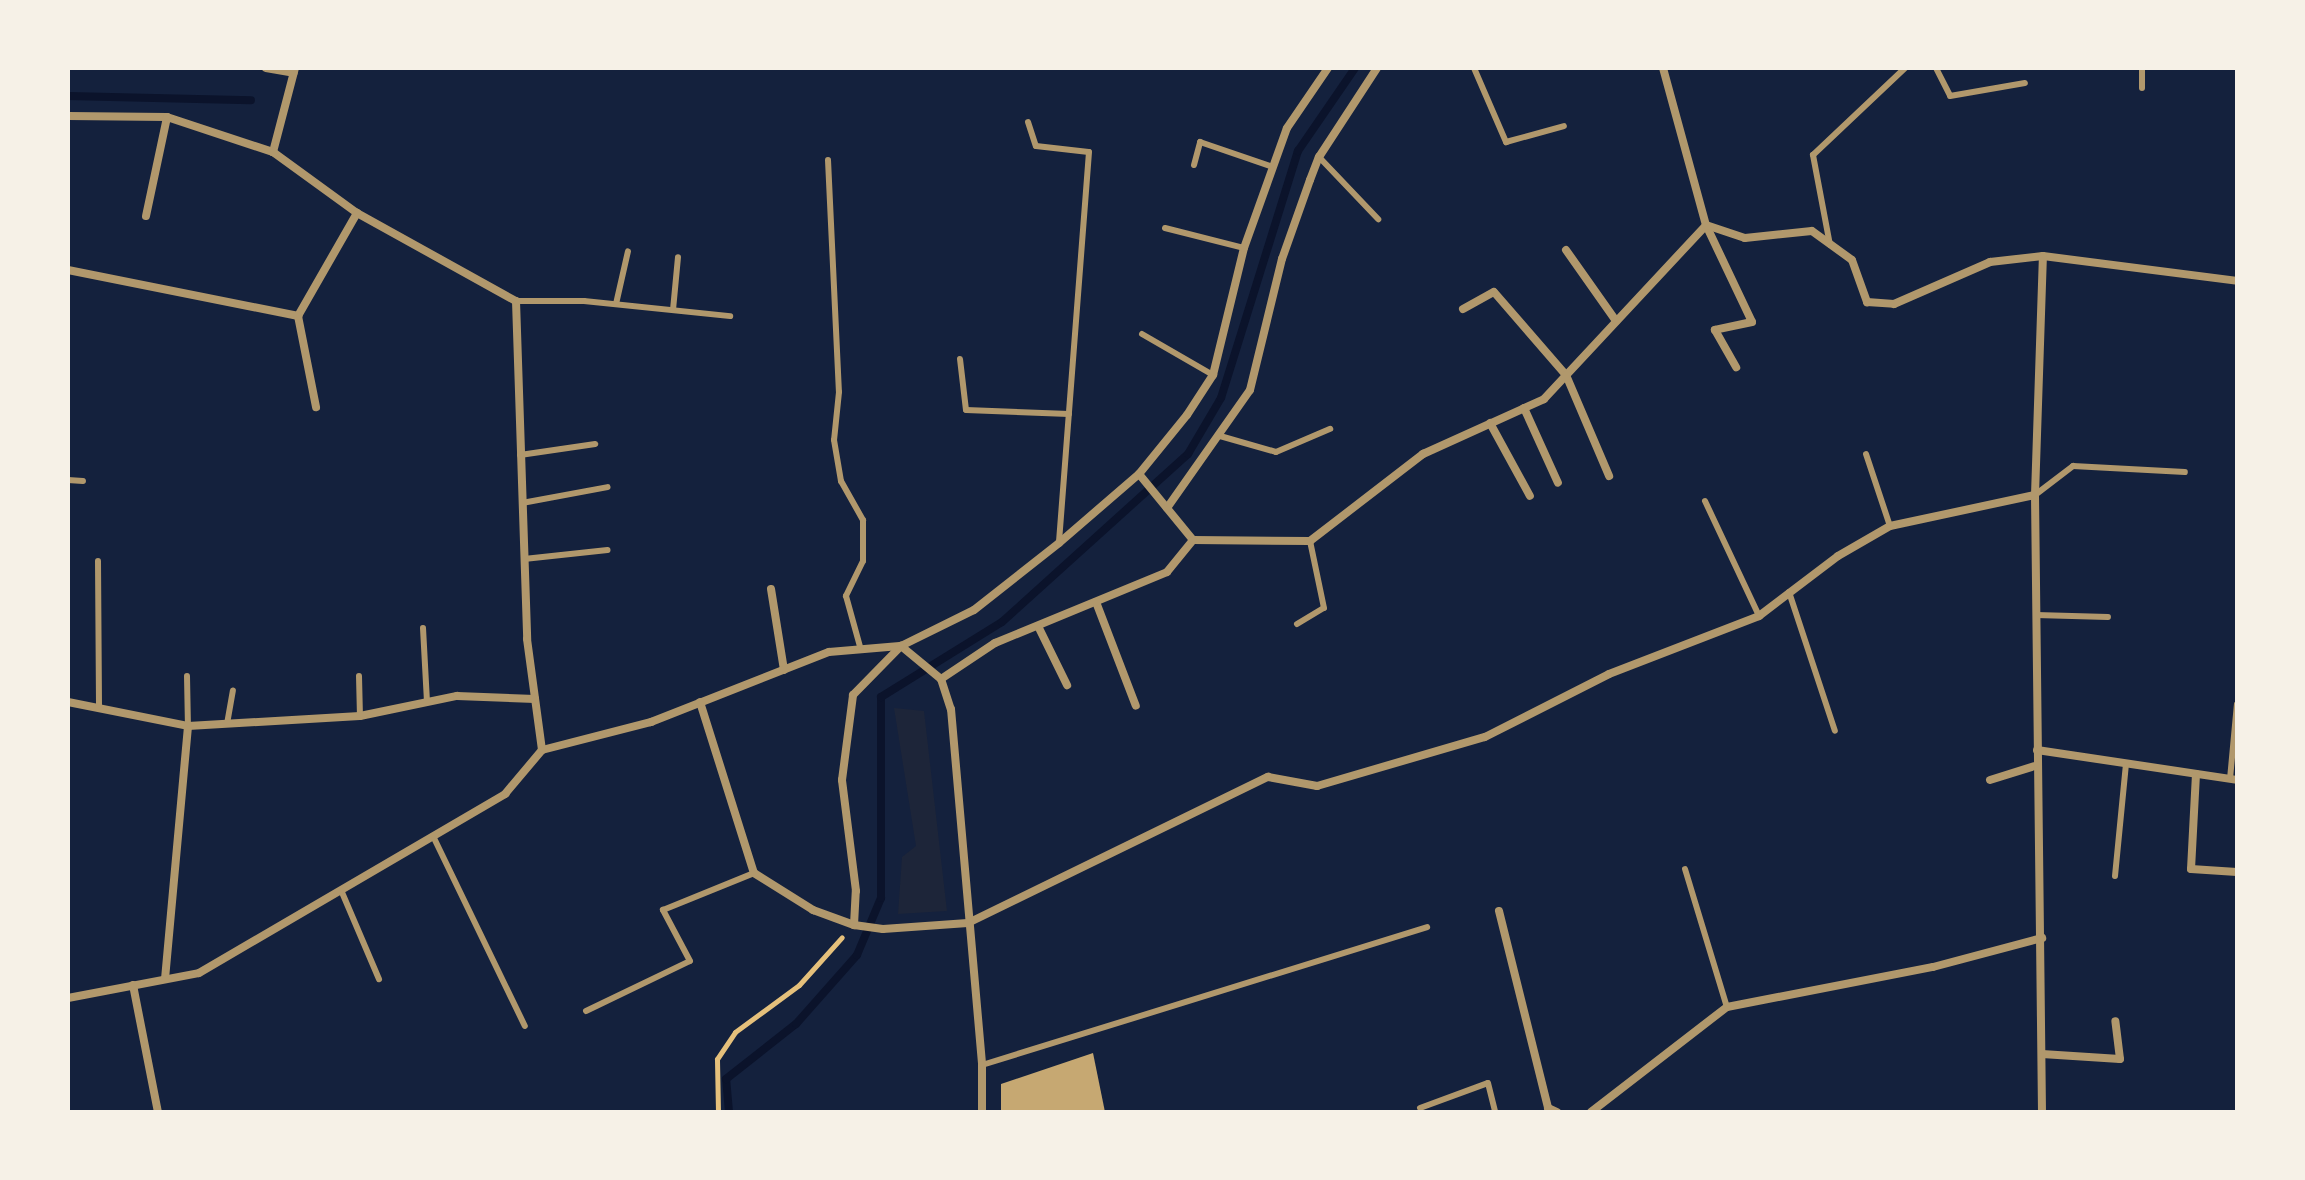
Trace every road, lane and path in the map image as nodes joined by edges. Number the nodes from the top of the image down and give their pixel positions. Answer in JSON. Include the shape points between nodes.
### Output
{"nodes":[{"id":1,"x":266,"y":68,"type":"edge"},
{"id":2,"x":1328,"y":68,"type":"edge"},
{"id":3,"x":1377,"y":68,"type":"edge"},
{"id":4,"x":1474,"y":68,"type":"edge"},
{"id":5,"x":1663,"y":68,"type":"edge"},
{"id":6,"x":1905,"y":68,"type":"edge"},
{"id":7,"x":1936,"y":68,"type":"edge"},
{"id":8,"x":2142,"y":68,"type":"edge"},
{"id":9,"x":295,"y":70,"type":"edge"},
{"id":10,"x":2025,"y":83,"type":"dead end"},
{"id":11,"x":2142,"y":88,"type":"dead end"},
{"id":12,"x":68,"y":116,"type":"edge"},
{"id":13,"x":167,"y":117,"type":"junction"},
{"id":14,"x":1028,"y":122,"type":"dead end"},
{"id":15,"x":1564,"y":126,"type":"dead end"},
{"id":16,"x":273,"y":152,"type":"junction"},
{"id":17,"x":1319,"y":157,"type":"junction"},
{"id":18,"x":828,"y":160,"type":"dead end"},
{"id":19,"x":1194,"y":165,"type":"dead end"},
{"id":20,"x":1273,"y":167,"type":"junction"},
{"id":21,"x":357,"y":213,"type":"junction"},
{"id":22,"x":146,"y":216,"type":"dead end"},
{"id":23,"x":1378,"y":219,"type":"dead end"},
{"id":24,"x":1706,"y":225,"type":"junction"},
{"id":25,"x":1165,"y":228,"type":"dead end"},
{"id":26,"x":1830,"y":245,"type":"junction"},
{"id":27,"x":1244,"y":248,"type":"junction"},
{"id":28,"x":1566,"y":250,"type":"dead end"},
{"id":29,"x":628,"y":251,"type":"dead end"},
{"id":30,"x":2043,"y":256,"type":"junction"},
{"id":31,"x":678,"y":257,"type":"dead end"},
{"id":32,"x":68,"y":270,"type":"edge"},
{"id":33,"x":2237,"y":281,"type":"edge"},
{"id":34,"x":516,"y":301,"type":"junction"},
{"id":35,"x":616,"y":304,"type":"junction"},
{"id":36,"x":1463,"y":309,"type":"dead end"},
{"id":37,"x":673,"y":310,"type":"junction"},
{"id":38,"x":298,"y":316,"type":"junction"},
{"id":39,"x":730,"y":316,"type":"dead end"},
{"id":40,"x":1616,"y":321,"type":"junction"},
{"id":41,"x":1142,"y":334,"type":"dead end"},
{"id":42,"x":960,"y":359,"type":"dead end"},
{"id":43,"x":1736,"y":367,"type":"dead end"},
{"id":44,"x":1213,"y":375,"type":"junction"},
{"id":45,"x":1566,"y":375,"type":"junction"},
{"id":46,"x":316,"y":407,"type":"dead end"},
{"id":47,"x":1524,"y":408,"type":"junction"},
{"id":48,"x":1069,"y":414,"type":"junction"},
{"id":49,"x":1490,"y":423,"type":"junction"},
{"id":50,"x":1330,"y":429,"type":"dead end"},
{"id":51,"x":1220,"y":436,"type":"junction"},
{"id":52,"x":595,"y":444,"type":"dead end"},
{"id":53,"x":1866,"y":454,"type":"dead end"},
{"id":54,"x":520,"y":455,"type":"junction"},
{"id":55,"x":2185,"y":472,"type":"dead end"},
{"id":56,"x":1139,"y":474,"type":"junction"},
{"id":57,"x":1609,"y":476,"type":"dead end"},
{"id":58,"x":68,"y":480,"type":"edge"},
{"id":59,"x":83,"y":481,"type":"dead end"},
{"id":60,"x":1558,"y":483,"type":"dead end"},
{"id":61,"x":608,"y":487,"type":"dead end"},
{"id":62,"x":2035,"y":495,"type":"junction"},
{"id":63,"x":1530,"y":496,"type":"dead end"},
{"id":64,"x":1705,"y":501,"type":"dead end"},
{"id":65,"x":522,"y":503,"type":"junction"},
{"id":66,"x":1167,"y":508,"type":"junction"},
{"id":67,"x":1890,"y":526,"type":"junction"},
{"id":68,"x":1193,"y":540,"type":"junction"},
{"id":69,"x":1310,"y":541,"type":"junction"},
{"id":70,"x":1059,"y":543,"type":"junction"},
{"id":71,"x":608,"y":550,"type":"dead end"},
{"id":72,"x":524,"y":559,"type":"junction"},
{"id":73,"x":98,"y":561,"type":"dead end"},
{"id":74,"x":771,"y":589,"type":"dead end"},
{"id":75,"x":1789,"y":592,"type":"junction"},
{"id":76,"x":1096,"y":602,"type":"junction"},
{"id":77,"x":2036,"y":615,"type":"junction"},
{"id":78,"x":1759,"y":616,"type":"junction"},
{"id":79,"x":2108,"y":617,"type":"dead end"},
{"id":80,"x":1297,"y":624,"type":"dead end"},
{"id":81,"x":1038,"y":626,"type":"junction"},
{"id":82,"x":423,"y":628,"type":"dead end"},
{"id":83,"x":901,"y":646,"type":"junction"},
{"id":84,"x":861,"y":650,"type":"junction"},
{"id":85,"x":784,"y":670,"type":"junction"},
{"id":86,"x":187,"y":676,"type":"dead end"},
{"id":87,"x":359,"y":676,"type":"dead end"},
{"id":88,"x":941,"y":679,"type":"junction"},
{"id":89,"x":1067,"y":685,"type":"dead end"},
{"id":90,"x":233,"y":691,"type":"dead end"},
{"id":91,"x":535,"y":699,"type":"junction"},
{"id":92,"x":68,"y":702,"type":"edge"},
{"id":93,"x":427,"y":702,"type":"junction"},
{"id":94,"x":700,"y":702,"type":"junction"},
{"id":95,"x":2237,"y":704,"type":"edge"},
{"id":96,"x":1136,"y":706,"type":"dead end"},
{"id":97,"x":99,"y":707,"type":"junction"},
{"id":98,"x":360,"y":716,"type":"junction"},
{"id":99,"x":227,"y":724,"type":"junction"},
{"id":100,"x":188,"y":726,"type":"junction"},
{"id":101,"x":1835,"y":731,"type":"dead end"},
{"id":102,"x":542,"y":750,"type":"junction"},
{"id":103,"x":2037,"y":750,"type":"junction"},
{"id":104,"x":2126,"y":764,"type":"junction"},
{"id":105,"x":2038,"y":765,"type":"junction"},
{"id":106,"x":2196,"y":774,"type":"junction"},
{"id":107,"x":1990,"y":780,"type":"dead end"},
{"id":108,"x":2233,"y":780,"type":"edge"},
{"id":109,"x":433,"y":836,"type":"junction"},
{"id":110,"x":1685,"y":869,"type":"dead end"},
{"id":111,"x":2237,"y":872,"type":"edge"},
{"id":112,"x":754,"y":873,"type":"junction"},
{"id":113,"x":2115,"y":876,"type":"dead end"},
{"id":114,"x":341,"y":890,"type":"junction"},
{"id":115,"x":1499,"y":911,"type":"dead end"},
{"id":116,"x":968,"y":923,"type":"junction"},
{"id":117,"x":854,"y":925,"type":"junction"},
{"id":118,"x":1427,"y":927,"type":"dead end"},
{"id":119,"x":2042,"y":938,"type":"junction"},
{"id":120,"x":165,"y":979,"type":"junction"},
{"id":121,"x":379,"y":979,"type":"dead end"},
{"id":122,"x":133,"y":985,"type":"junction"},
{"id":123,"x":68,"y":998,"type":"edge"},
{"id":124,"x":1727,"y":1007,"type":"junction"},
{"id":125,"x":586,"y":1011,"type":"dead end"},
{"id":126,"x":2115,"y":1021,"type":"dead end"},
{"id":127,"x":525,"y":1026,"type":"dead end"},
{"id":128,"x":2042,"y":1054,"type":"junction"},
{"id":129,"x":982,"y":1065,"type":"junction"},
{"id":130,"x":1420,"y":1108,"type":"dead end"},
{"id":131,"x":158,"y":1112,"type":"edge"},
{"id":132,"x":718,"y":1112,"type":"edge"},
{"id":133,"x":982,"y":1112,"type":"edge"},
{"id":134,"x":1495,"y":1112,"type":"edge"},
{"id":135,"x":1557,"y":1112,"type":"edge"},
{"id":136,"x":1591,"y":1112,"type":"edge"},
{"id":137,"x":2042,"y":1112,"type":"edge"}],
"edges":[{"from":1,"to":9,"type":"street"},
{"from":2,"to":20,"type":"street","via":[[1287,128]]},
{"from":3,"to":17,"type":"street"},
{"from":4,"to":15,"type":"lane","via":[[1506,142]]},
{"from":5,"to":24,"type":"street"},
{"from":6,"to":26,"type":"lane","via":[[1813,155]]},
{"from":7,"to":10,"type":"lane","via":[[1950,96]]},
{"from":8,"to":11,"type":"lane"},
{"from":9,"to":16,"type":"street"},
{"from":12,"to":13,"type":"street"},
{"from":13,"to":16,"type":"street"},
{"from":13,"to":22,"type":"street"},
{"from":14,"to":48,"type":"lane","via":[[1036,146],[1089,152]]},
{"from":16,"to":21,"type":"street"},
{"from":17,"to":23,"type":"lane"},
{"from":17,"to":51,"type":"street","via":[[1282,259],[1250,390]]},
{"from":18,"to":84,"type":"lane","via":[[839,392],[834,440],[841,481],[863,520],[863,561],[846,596]]},
{"from":19,"to":20,"type":"lane","via":[[1200,142]]},
{"from":20,"to":27,"type":"street"},
{"from":21,"to":34,"type":"street"},
{"from":21,"to":38,"type":"street"},
{"from":24,"to":26,"type":"street","via":[[1745,238],[1812,231]]},
{"from":24,"to":40,"type":"street"},
{"from":24,"to":43,"type":"street","via":[[1752,322],[1715,330]]},
{"from":25,"to":27,"type":"lane"},
{"from":26,"to":30,"type":"street","via":[[1852,260],[1867,302],[1894,304],[1990,262]]},
{"from":27,"to":44,"type":"street"},
{"from":28,"to":40,"type":"street"},
{"from":29,"to":35,"type":"lane"},
{"from":30,"to":33,"type":"street"},
{"from":30,"to":62,"type":"street"},
{"from":31,"to":37,"type":"lane"},
{"from":32,"to":38,"type":"street"},
{"from":34,"to":35,"type":"lane"},
{"from":34,"to":54,"type":"street"},
{"from":35,"to":37,"type":"lane"},
{"from":36,"to":45,"type":"street","via":[[1494,292]]},
{"from":37,"to":39,"type":"lane"},
{"from":38,"to":46,"type":"street"},
{"from":40,"to":45,"type":"street"},
{"from":41,"to":44,"type":"lane"},
{"from":42,"to":48,"type":"lane","via":[[966,410]]},
{"from":44,"to":56,"type":"street"},
{"from":45,"to":47,"type":"street","via":[[1544,399]]},
{"from":45,"to":57,"type":"street"},
{"from":47,"to":49,"type":"street"},
{"from":47,"to":60,"type":"street"},
{"from":48,"to":70,"type":"lane"},
{"from":49,"to":63,"type":"street"},
{"from":49,"to":69,"type":"street","via":[[1423,454]]},
{"from":50,"to":51,"type":"lane","via":[[1276,452]]},
{"from":51,"to":66,"type":"street"},
{"from":52,"to":54,"type":"lane"},
{"from":53,"to":67,"type":"lane"},
{"from":54,"to":65,"type":"street"},
{"from":55,"to":62,"type":"lane","via":[[2073,466]]},
{"from":56,"to":66,"type":"street"},
{"from":56,"to":70,"type":"street"},
{"from":58,"to":59,"type":"lane"},
{"from":61,"to":65,"type":"lane"},
{"from":62,"to":67,"type":"street"},
{"from":62,"to":77,"type":"street"},
{"from":64,"to":78,"type":"lane"},
{"from":65,"to":72,"type":"street"},
{"from":66,"to":68,"type":"street"},
{"from":67,"to":75,"type":"street"},
{"from":68,"to":69,"type":"street"},
{"from":68,"to":76,"type":"street","via":[[1167,572]]},
{"from":69,"to":80,"type":"lane","via":[[1324,608]]},
{"from":70,"to":83,"type":"street","via":[[974,610]]},
{"from":71,"to":72,"type":"lane"},
{"from":72,"to":91,"type":"street"},
{"from":73,"to":97,"type":"lane"},
{"from":74,"to":85,"type":"street"},
{"from":75,"to":78,"type":"street"},
{"from":75,"to":101,"type":"lane"},
{"from":76,"to":81,"type":"street"},
{"from":76,"to":96,"type":"street"},
{"from":77,"to":79,"type":"lane"},
{"from":77,"to":103,"type":"street"},
{"from":78,"to":116,"type":"street","via":[[1609,674],[1485,737],[1317,786],[1268,777]]},
{"from":81,"to":88,"type":"street","via":[[995,643]]},
{"from":81,"to":89,"type":"street"},
{"from":82,"to":93,"type":"lane"},
{"from":83,"to":84,"type":"street"},
{"from":83,"to":88,"type":"street"},
{"from":83,"to":117,"type":"street","via":[[853,695],[842,780],[856,891]]},
{"from":84,"to":85,"type":"street","via":[[829,652]]},
{"from":85,"to":94,"type":"street"},
{"from":86,"to":100,"type":"lane"},
{"from":87,"to":98,"type":"lane"},
{"from":88,"to":116,"type":"street","via":[[951,709]]},
{"from":90,"to":99,"type":"lane"},
{"from":91,"to":93,"type":"street","via":[[457,696]]},
{"from":91,"to":102,"type":"street"},
{"from":92,"to":97,"type":"street"},
{"from":93,"to":98,"type":"street"},
{"from":94,"to":102,"type":"street","via":[[651,722]]},
{"from":94,"to":112,"type":"street"},
{"from":95,"to":108,"type":"lane"},
{"from":97,"to":100,"type":"street"},
{"from":98,"to":99,"type":"street"},
{"from":99,"to":100,"type":"street"},
{"from":100,"to":120,"type":"street"},
{"from":102,"to":109,"type":"street","via":[[505,794]]},
{"from":103,"to":104,"type":"street"},
{"from":103,"to":105,"type":"street"},
{"from":104,"to":106,"type":"street"},
{"from":104,"to":113,"type":"lane"},
{"from":105,"to":107,"type":"street"},
{"from":105,"to":119,"type":"street"},
{"from":106,"to":108,"type":"street"},
{"from":106,"to":111,"type":"street","via":[[2191,869]]},
{"from":109,"to":114,"type":"street"},
{"from":109,"to":127,"type":"lane"},
{"from":110,"to":124,"type":"lane"},
{"from":112,"to":117,"type":"street","via":[[813,910]]},
{"from":112,"to":125,"type":"lane","via":[[663,910],[690,961]]},
{"from":114,"to":120,"type":"street","via":[[199,973]]},
{"from":114,"to":121,"type":"lane"},
{"from":115,"to":135,"type":"street","via":[[1548,1108]]},
{"from":116,"to":117,"type":"street","via":[[883,929]]},
{"from":116,"to":129,"type":"street"},
{"from":117,"to":132,"type":"path","via":[[799,985],[735,1032],[717,1059]]},
{"from":118,"to":129,"type":"lane"},
{"from":119,"to":124,"type":"street","via":[[1933,967]]},
{"from":119,"to":128,"type":"street"},
{"from":120,"to":122,"type":"street"},
{"from":122,"to":123,"type":"street"},
{"from":122,"to":131,"type":"street"},
{"from":124,"to":136,"type":"street"},
{"from":126,"to":128,"type":"street","via":[[2120,1059]]},
{"from":128,"to":137,"type":"street"},
{"from":129,"to":133,"type":"street"},
{"from":130,"to":134,"type":"lane","via":[[1488,1083]]}]}
